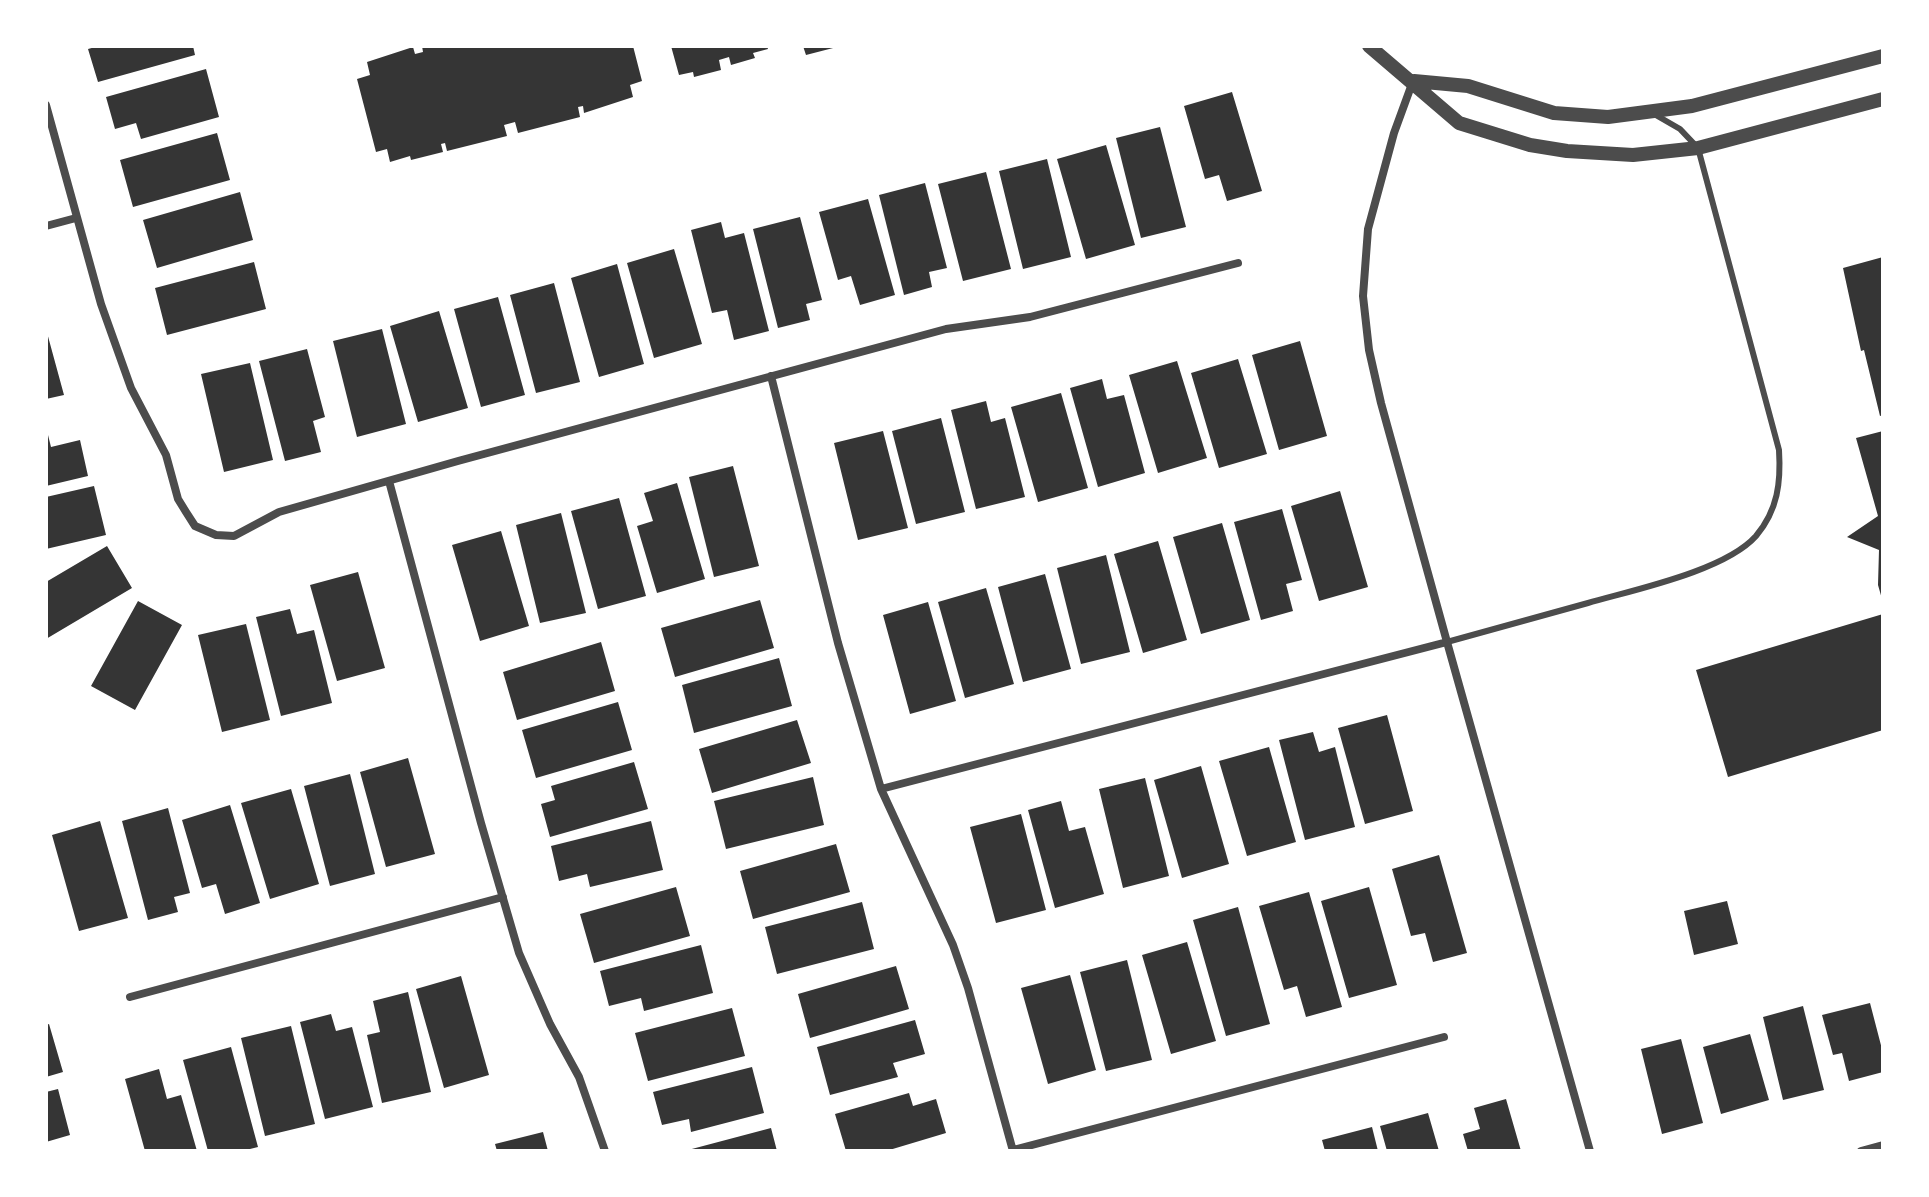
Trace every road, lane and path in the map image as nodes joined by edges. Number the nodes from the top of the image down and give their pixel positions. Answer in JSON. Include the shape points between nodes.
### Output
{"nodes":[{"id":1,"x":1369,"y":46,"type":"edge"},
{"id":2,"x":1883,"y":56,"type":"edge"},
{"id":3,"x":1413,"y":81,"type":"junction"},
{"id":4,"x":1883,"y":99,"type":"edge"},
{"id":5,"x":46,"y":105,"type":"edge"},
{"id":6,"x":1651,"y":113,"type":"junction"},
{"id":7,"x":1698,"y":148,"type":"junction"},
{"id":8,"x":76,"y":218,"type":"junction"},
{"id":9,"x":46,"y":226,"type":"edge"},
{"id":10,"x":1238,"y":263,"type":"dead end"},
{"id":11,"x":771,"y":376,"type":"junction"},
{"id":12,"x":389,"y":481,"type":"junction"},
{"id":13,"x":1447,"y":642,"type":"junction"},
{"id":14,"x":881,"y":789,"type":"junction"},
{"id":15,"x":503,"y":897,"type":"junction"},
{"id":16,"x":130,"y":997,"type":"dead end"},
{"id":17,"x":1444,"y":1037,"type":"dead end"},
{"id":18,"x":1883,"y":1145,"type":"edge"},
{"id":19,"x":1867,"y":1150,"type":"edge"},
{"id":20,"x":605,"y":1151,"type":"edge"},
{"id":21,"x":1013,"y":1151,"type":"edge"},
{"id":22,"x":1590,"y":1151,"type":"edge"}],
"edges":[{"from":1,"to":3,"type":"street"},
{"from":2,"to":6,"type":"street"},
{"from":3,"to":6,"type":"street","via":[[1468,86],[1582,117]]},
{"from":3,"to":7,"type":"street","via":[[1459,123],[1530,145],[1604,155]]},
{"from":3,"to":13,"type":"street","via":[[1368,229],[1363,296],[1381,403]]},
{"from":4,"to":7,"type":"street"},
{"from":5,"to":8,"type":"street"},
{"from":6,"to":7,"type":"lane","via":[[1680,129]]},
{"from":7,"to":13,"type":"lane","via":[[1779,450],[1779,493],[1760,530],[1717,562]]},
{"from":8,"to":9,"type":"street"},
{"from":8,"to":12,"type":"street","via":[[131,388],[166,455],[178,499],[195,526],[234,536],[279,512]]},
{"from":10,"to":11,"type":"street","via":[[1030,317],[946,329]]},
{"from":11,"to":12,"type":"street"},
{"from":11,"to":14,"type":"street"},
{"from":12,"to":15,"type":"street"},
{"from":13,"to":14,"type":"street"},
{"from":13,"to":22,"type":"street"},
{"from":14,"to":21,"type":"street","via":[[953,945]]},
{"from":15,"to":16,"type":"street"},
{"from":15,"to":20,"type":"street","via":[[519,953],[579,1077]]},
{"from":17,"to":21,"type":"street"},
{"from":18,"to":19,"type":"street"}]}
